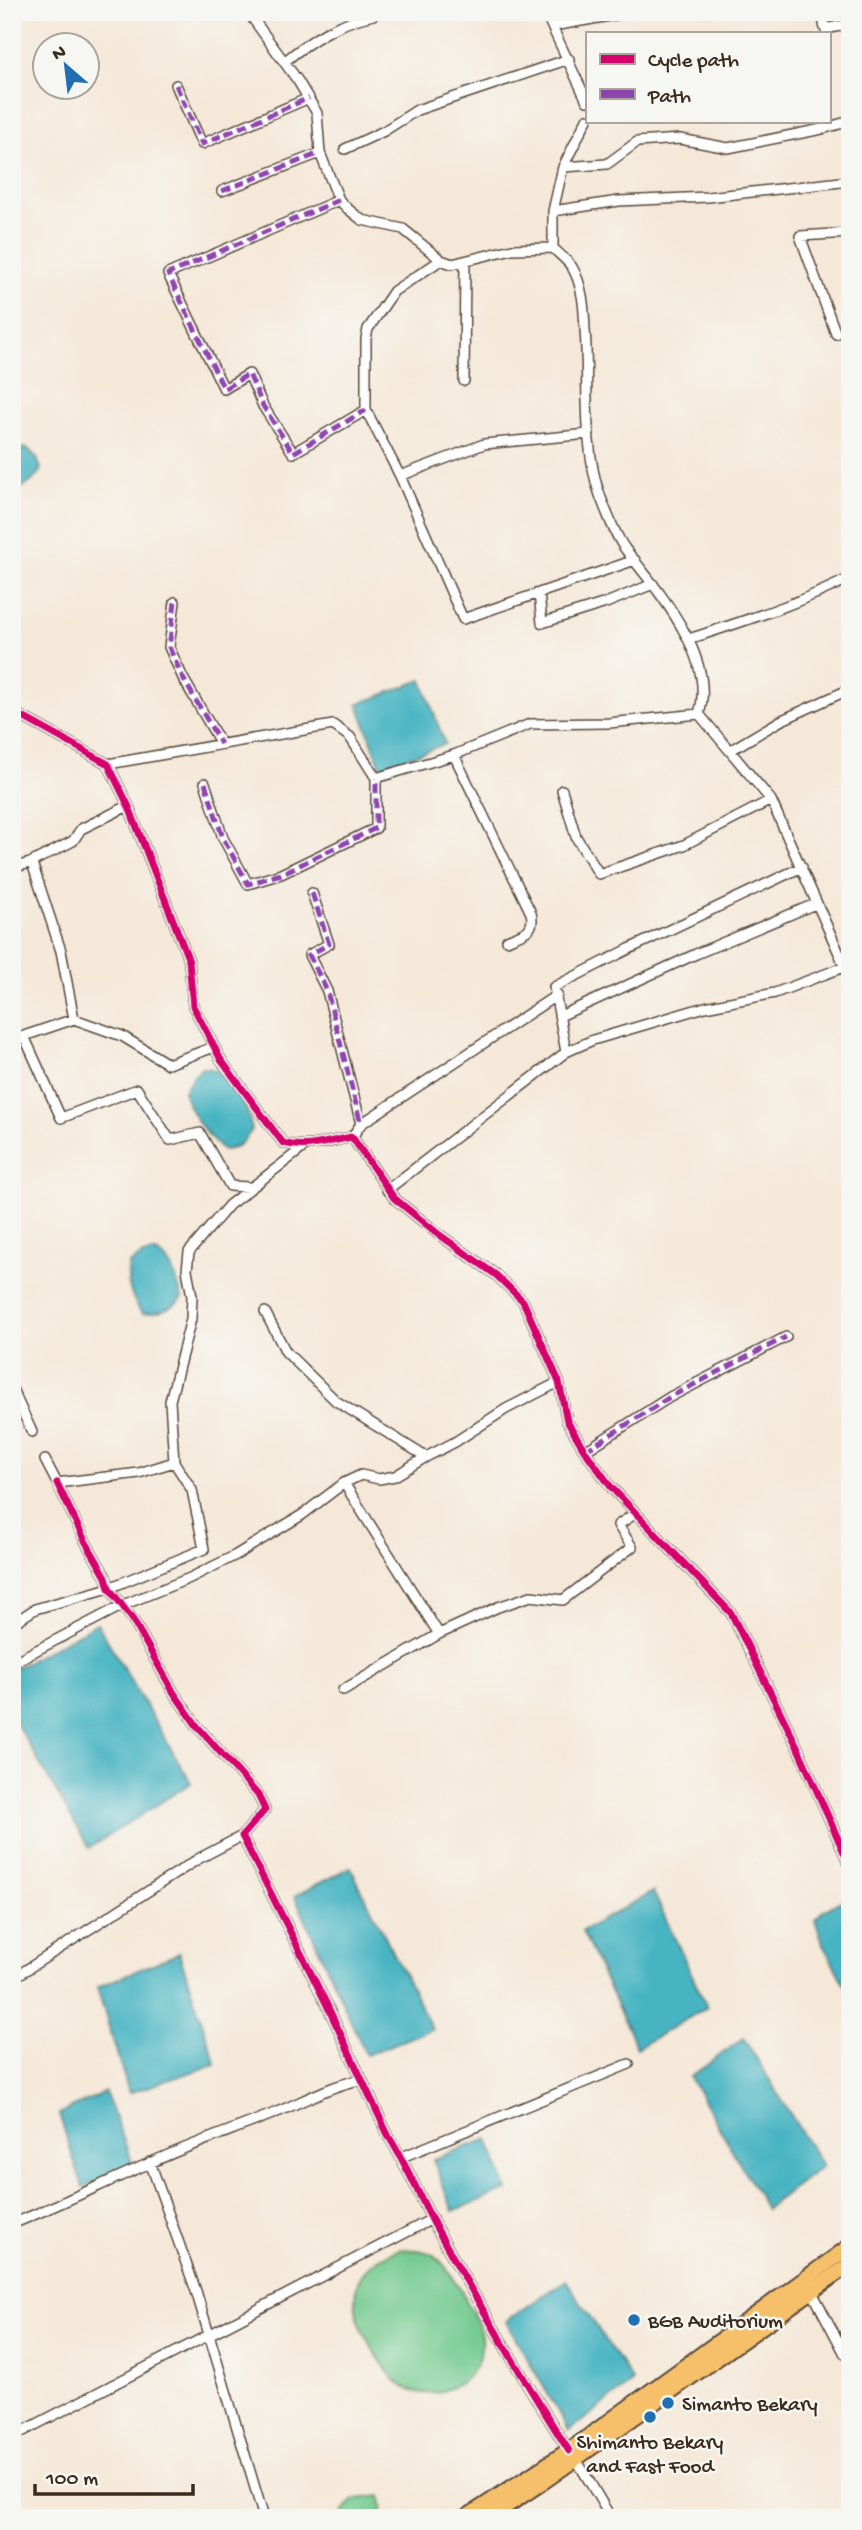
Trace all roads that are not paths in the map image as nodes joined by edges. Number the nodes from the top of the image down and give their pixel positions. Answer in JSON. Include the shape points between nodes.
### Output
{"nodes":[{"id":1,"x":248,"y":12,"type":"edge"},
{"id":2,"x":373,"y":12,"type":"edge"},
{"id":3,"x":545,"y":12,"type":"edge"},
{"id":4,"x":632,"y":12,"type":"edge"},
{"id":5,"x":822,"y":12,"type":"edge"},
{"id":6,"x":850,"y":24,"type":"edge"},
{"id":7,"x":553,"y":26,"type":"junction"},
{"id":8,"x":569,"y":60,"type":"junction"},
{"id":9,"x":284,"y":62,"type":"junction"},
{"id":10,"x":176,"y":85,"type":"dead end"},
{"id":11,"x":309,"y":98,"type":"junction"},
{"id":12,"x":586,"y":99,"type":"edge"},
{"id":13,"x":586,"y":121,"type":"edge"},
{"id":14,"x":850,"y":121,"type":"edge"},
{"id":15,"x":345,"y":149,"type":"dead end"},
{"id":16,"x":320,"y":153,"type":"junction"},
{"id":17,"x":563,"y":167,"type":"junction"},
{"id":18,"x":850,"y":181,"type":"edge"},
{"id":19,"x":222,"y":191,"type":"dead end"},
{"id":20,"x":339,"y":200,"type":"junction"},
{"id":21,"x":553,"y":211,"type":"junction"},
{"id":22,"x":850,"y":233,"type":"edge"},
{"id":23,"x":554,"y":248,"type":"junction"},
{"id":24,"x":441,"y":260,"type":"junction"},
{"id":25,"x":465,"y":261,"type":"junction"},
{"id":26,"x":835,"y":334,"type":"dead end"},
{"id":27,"x":464,"y":381,"type":"dead end"},
{"id":28,"x":366,"y":410,"type":"junction"},
{"id":29,"x":589,"y":434,"type":"junction"},
{"id":30,"x":400,"y":476,"type":"junction"},
{"id":31,"x":635,"y":560,"type":"junction"},
{"id":32,"x":850,"y":578,"type":"edge"},
{"id":33,"x":653,"y":584,"type":"junction"},
{"id":34,"x":539,"y":593,"type":"junction"},
{"id":35,"x":175,"y":602,"type":"dead end"},
{"id":36,"x":689,"y":639,"type":"junction"},
{"id":37,"x":850,"y":689,"type":"edge"},
{"id":38,"x":13,"y":714,"type":"edge"},
{"id":39,"x":699,"y":714,"type":"junction"},
{"id":40,"x":221,"y":744,"type":"junction"},
{"id":41,"x":731,"y":750,"type":"junction"},
{"id":42,"x":454,"y":755,"type":"junction"},
{"id":43,"x":108,"y":764,"type":"junction"},
{"id":44,"x":376,"y":778,"type":"junction"},
{"id":45,"x":205,"y":783,"type":"dead end"},
{"id":46,"x":562,"y":790,"type":"dead end"},
{"id":47,"x":771,"y":800,"type":"junction"},
{"id":48,"x":128,"y":806,"type":"junction"},
{"id":49,"x":30,"y":863,"type":"junction"},
{"id":50,"x":802,"y":867,"type":"junction"},
{"id":51,"x":12,"y":868,"type":"edge"},
{"id":52,"x":312,"y":893,"type":"dead end"},
{"id":53,"x":815,"y":904,"type":"junction"},
{"id":54,"x":507,"y":940,"type":"dead end"},
{"id":55,"x":844,"y":967,"type":"junction"},
{"id":56,"x":850,"y":978,"type":"edge"},
{"id":57,"x":556,"y":995,"type":"junction"},
{"id":58,"x":560,"y":1016,"type":"junction"},
{"id":59,"x":74,"y":1019,"type":"junction"},
{"id":60,"x":24,"y":1036,"type":"junction"},
{"id":61,"x":12,"y":1043,"type":"edge"},
{"id":62,"x":214,"y":1047,"type":"junction"},
{"id":63,"x":566,"y":1052,"type":"junction"},
{"id":64,"x":360,"y":1124,"type":"junction"},
{"id":65,"x":352,"y":1137,"type":"junction"},
{"id":66,"x":307,"y":1146,"type":"junction"},
{"id":67,"x":250,"y":1187,"type":"junction"},
{"id":68,"x":387,"y":1190,"type":"junction"},
{"id":69,"x":265,"y":1312,"type":"dead end"},
{"id":70,"x":786,"y":1337,"type":"dead end"},
{"id":71,"x":559,"y":1382,"type":"junction"},
{"id":72,"x":12,"y":1389,"type":"edge"},
{"id":73,"x":32,"y":1432,"type":"dead end"},
{"id":74,"x":585,"y":1451,"type":"junction"},
{"id":75,"x":426,"y":1457,"type":"junction"},
{"id":76,"x":45,"y":1460,"type":"dead end"},
{"id":77,"x":174,"y":1462,"type":"junction"},
{"id":78,"x":57,"y":1483,"type":"junction"},
{"id":79,"x":344,"y":1483,"type":"junction"},
{"id":80,"x":636,"y":1513,"type":"junction"},
{"id":81,"x":109,"y":1588,"type":"junction"},
{"id":82,"x":123,"y":1605,"type":"junction"},
{"id":83,"x":12,"y":1624,"type":"edge"},
{"id":84,"x":439,"y":1634,"type":"junction"},
{"id":85,"x":12,"y":1663,"type":"edge"},
{"id":86,"x":343,"y":1690,"type":"dead end"},
{"id":87,"x":242,"y":1836,"type":"junction"},
{"id":88,"x":850,"y":1866,"type":"edge"},
{"id":89,"x":12,"y":1979,"type":"edge"},
{"id":90,"x":629,"y":2064,"type":"dead end"},
{"id":91,"x":360,"y":2080,"type":"junction"},
{"id":92,"x":402,"y":2157,"type":"junction"},
{"id":93,"x":150,"y":2162,"type":"junction"},
{"id":94,"x":432,"y":2219,"type":"junction"},
{"id":95,"x":12,"y":2224,"type":"edge"},
{"id":96,"x":850,"y":2246,"type":"edge"},
{"id":97,"x":850,"y":2264,"type":"edge"},
{"id":98,"x":811,"y":2290,"type":"junction"},
{"id":99,"x":209,"y":2333,"type":"junction"},
{"id":100,"x":850,"y":2357,"type":"edge"},
{"id":101,"x":12,"y":2437,"type":"edge"},
{"id":102,"x":572,"y":2455,"type":"junction"},
{"id":103,"x":264,"y":2518,"type":"edge"},
{"id":104,"x":465,"y":2518,"type":"edge"},
{"id":105,"x":488,"y":2518,"type":"edge"},
{"id":106,"x":611,"y":2518,"type":"edge"}],
"edges":[{"from":1,"to":9,"type":"street"},
{"from":2,"to":9,"type":"street","via":[[312,38]]},
{"from":3,"to":7,"type":"street"},
{"from":4,"to":7,"type":"street"},
{"from":5,"to":6,"type":"street","via":[[825,29]]},
{"from":7,"to":8,"type":"street"},
{"from":8,"to":12,"type":"street"},
{"from":8,"to":15,"type":"street","via":[[417,110]]},
{"from":9,"to":11,"type":"street"},
{"from":10,"to":11,"type":"street","via":[[202,144]]},
{"from":11,"to":16,"type":"street","via":[[317,113]]},
{"from":13,"to":17,"type":"street"},
{"from":14,"to":17,"type":"street","via":[[728,148],[680,139],[637,142],[607,164]]},
{"from":16,"to":19,"type":"street"},
{"from":16,"to":20,"type":"street"},
{"from":17,"to":21,"type":"street"},
{"from":18,"to":21,"type":"street"},
{"from":20,"to":24,"type":"street","via":[[362,220],[403,229]]},
{"from":20,"to":28,"type":"street","via":[[168,274],[223,389],[249,374],[263,407],[293,453]]},
{"from":21,"to":23,"type":"street"},
{"from":22,"to":26,"type":"street","via":[[800,236]]},
{"from":23,"to":25,"type":"street","via":[[512,249]]},
{"from":23,"to":29,"type":"street","via":[[571,265],[581,289]]},
{"from":24,"to":25,"type":"street","via":[[452,264]]},
{"from":24,"to":28,"type":"street","via":[[394,291],[368,328]]},
{"from":25,"to":27,"type":"street"},
{"from":28,"to":30,"type":"street"},
{"from":29,"to":30,"type":"street","via":[[484,444]]},
{"from":29,"to":31,"type":"street","via":[[600,494],[625,549]]},
{"from":30,"to":34,"type":"street","via":[[463,619]]},
{"from":31,"to":33,"type":"street"},
{"from":31,"to":34,"type":"street"},
{"from":32,"to":36,"type":"street","via":[[774,611]]},
{"from":33,"to":34,"type":"street","via":[[542,623]]},
{"from":33,"to":36,"type":"street"},
{"from":35,"to":40,"type":"street","via":[[169,648]]},
{"from":36,"to":39,"type":"street","via":[[704,700]]},
{"from":37,"to":41,"type":"street"},
{"from":38,"to":43,"type":"street"},
{"from":39,"to":41,"type":"street"},
{"from":39,"to":42,"type":"street","via":[[609,723],[530,724]]},
{"from":40,"to":43,"type":"street"},
{"from":40,"to":44,"type":"street","via":[[333,725],[350,737]]},
{"from":41,"to":47,"type":"street"},
{"from":42,"to":44,"type":"street"},
{"from":42,"to":54,"type":"street","via":[[531,913],[530,929]]},
{"from":43,"to":48,"type":"street"},
{"from":44,"to":45,"type":"street","via":[[376,828],[281,874],[248,884],[223,838]]},
{"from":46,"to":47,"type":"street","via":[[576,837],[598,874],[684,845]]},
{"from":47,"to":50,"type":"street"},
{"from":48,"to":49,"type":"street","via":[[81,829],[73,841]]},
{"from":48,"to":62,"type":"street","via":[[189,961],[193,1006]]},
{"from":49,"to":51,"type":"street"},
{"from":49,"to":59,"type":"street","via":[[61,951]]},
{"from":50,"to":53,"type":"street"},
{"from":50,"to":57,"type":"street","via":[[554,987]]},
{"from":52,"to":64,"type":"street","via":[[330,944],[309,954],[327,991]]},
{"from":53,"to":55,"type":"street"},
{"from":53,"to":58,"type":"street"},
{"from":55,"to":56,"type":"street"},
{"from":55,"to":63,"type":"street","via":[[775,993],[705,1007]]},
{"from":57,"to":58,"type":"street"},
{"from":57,"to":64,"type":"street"},
{"from":58,"to":63,"type":"street"},
{"from":59,"to":60,"type":"street"},
{"from":59,"to":62,"type":"street","via":[[122,1036],[168,1064]]},
{"from":60,"to":61,"type":"street"},
{"from":60,"to":67,"type":"street","via":[[61,1118],[137,1089],[170,1140],[200,1133],[230,1186]]},
{"from":62,"to":66,"type":"street","via":[[283,1143]]},
{"from":63,"to":68,"type":"street"},
{"from":64,"to":65,"type":"street"},
{"from":65,"to":66,"type":"street"},
{"from":65,"to":68,"type":"street"},
{"from":66,"to":67,"type":"street"},
{"from":67,"to":77,"type":"street","via":[[189,1252],[191,1318],[170,1401]]},
{"from":68,"to":71,"type":"street","via":[[523,1301]]},
{"from":69,"to":75,"type":"street","via":[[286,1352],[336,1401]]},
{"from":70,"to":74,"type":"street","via":[[670,1397]]},
{"from":71,"to":74,"type":"street","via":[[567,1421]]},
{"from":71,"to":75,"type":"street"},
{"from":72,"to":73,"type":"street"},
{"from":74,"to":80,"type":"street"},
{"from":75,"to":79,"type":"street","via":[[395,1476],[361,1475]]},
{"from":76,"to":78,"type":"street"},
{"from":77,"to":78,"type":"street","via":[[139,1473]]},
{"from":77,"to":81,"type":"street","via":[[192,1490],[204,1549]]},
{"from":78,"to":81,"type":"street"},
{"from":79,"to":82,"type":"street","via":[[246,1550]]},
{"from":79,"to":84,"type":"street"},
{"from":80,"to":84,"type":"street","via":[[618,1525],[632,1547],[563,1600],[531,1596]]},
{"from":80,"to":88,"type":"street","via":[[731,1613]]},
{"from":81,"to":82,"type":"street"},
{"from":81,"to":83,"type":"street","via":[[35,1609]]},
{"from":82,"to":85,"type":"street"},
{"from":82,"to":87,"type":"street","via":[[173,1693],[258,1795],[265,1810]]},
{"from":84,"to":86,"type":"street"},
{"from":87,"to":89,"type":"street","via":[[198,1859]]},
{"from":87,"to":91,"type":"street"},
{"from":90,"to":92,"type":"street"},
{"from":91,"to":92,"type":"street"},
{"from":91,"to":93,"type":"street"},
{"from":92,"to":94,"type":"street"},
{"from":93,"to":95,"type":"street"},
{"from":93,"to":99,"type":"street"},
{"from":94,"to":99,"type":"street"},
{"from":94,"to":102,"type":"street"},
{"from":96,"to":102,"type":"main road"},
{"from":97,"to":98,"type":"main road"},
{"from":98,"to":100,"type":"street"},
{"from":98,"to":102,"type":"main road"},
{"from":99,"to":101,"type":"street"},
{"from":99,"to":103,"type":"street"},
{"from":102,"to":104,"type":"main road"},
{"from":102,"to":105,"type":"main road"},
{"from":102,"to":106,"type":"street"}]}
